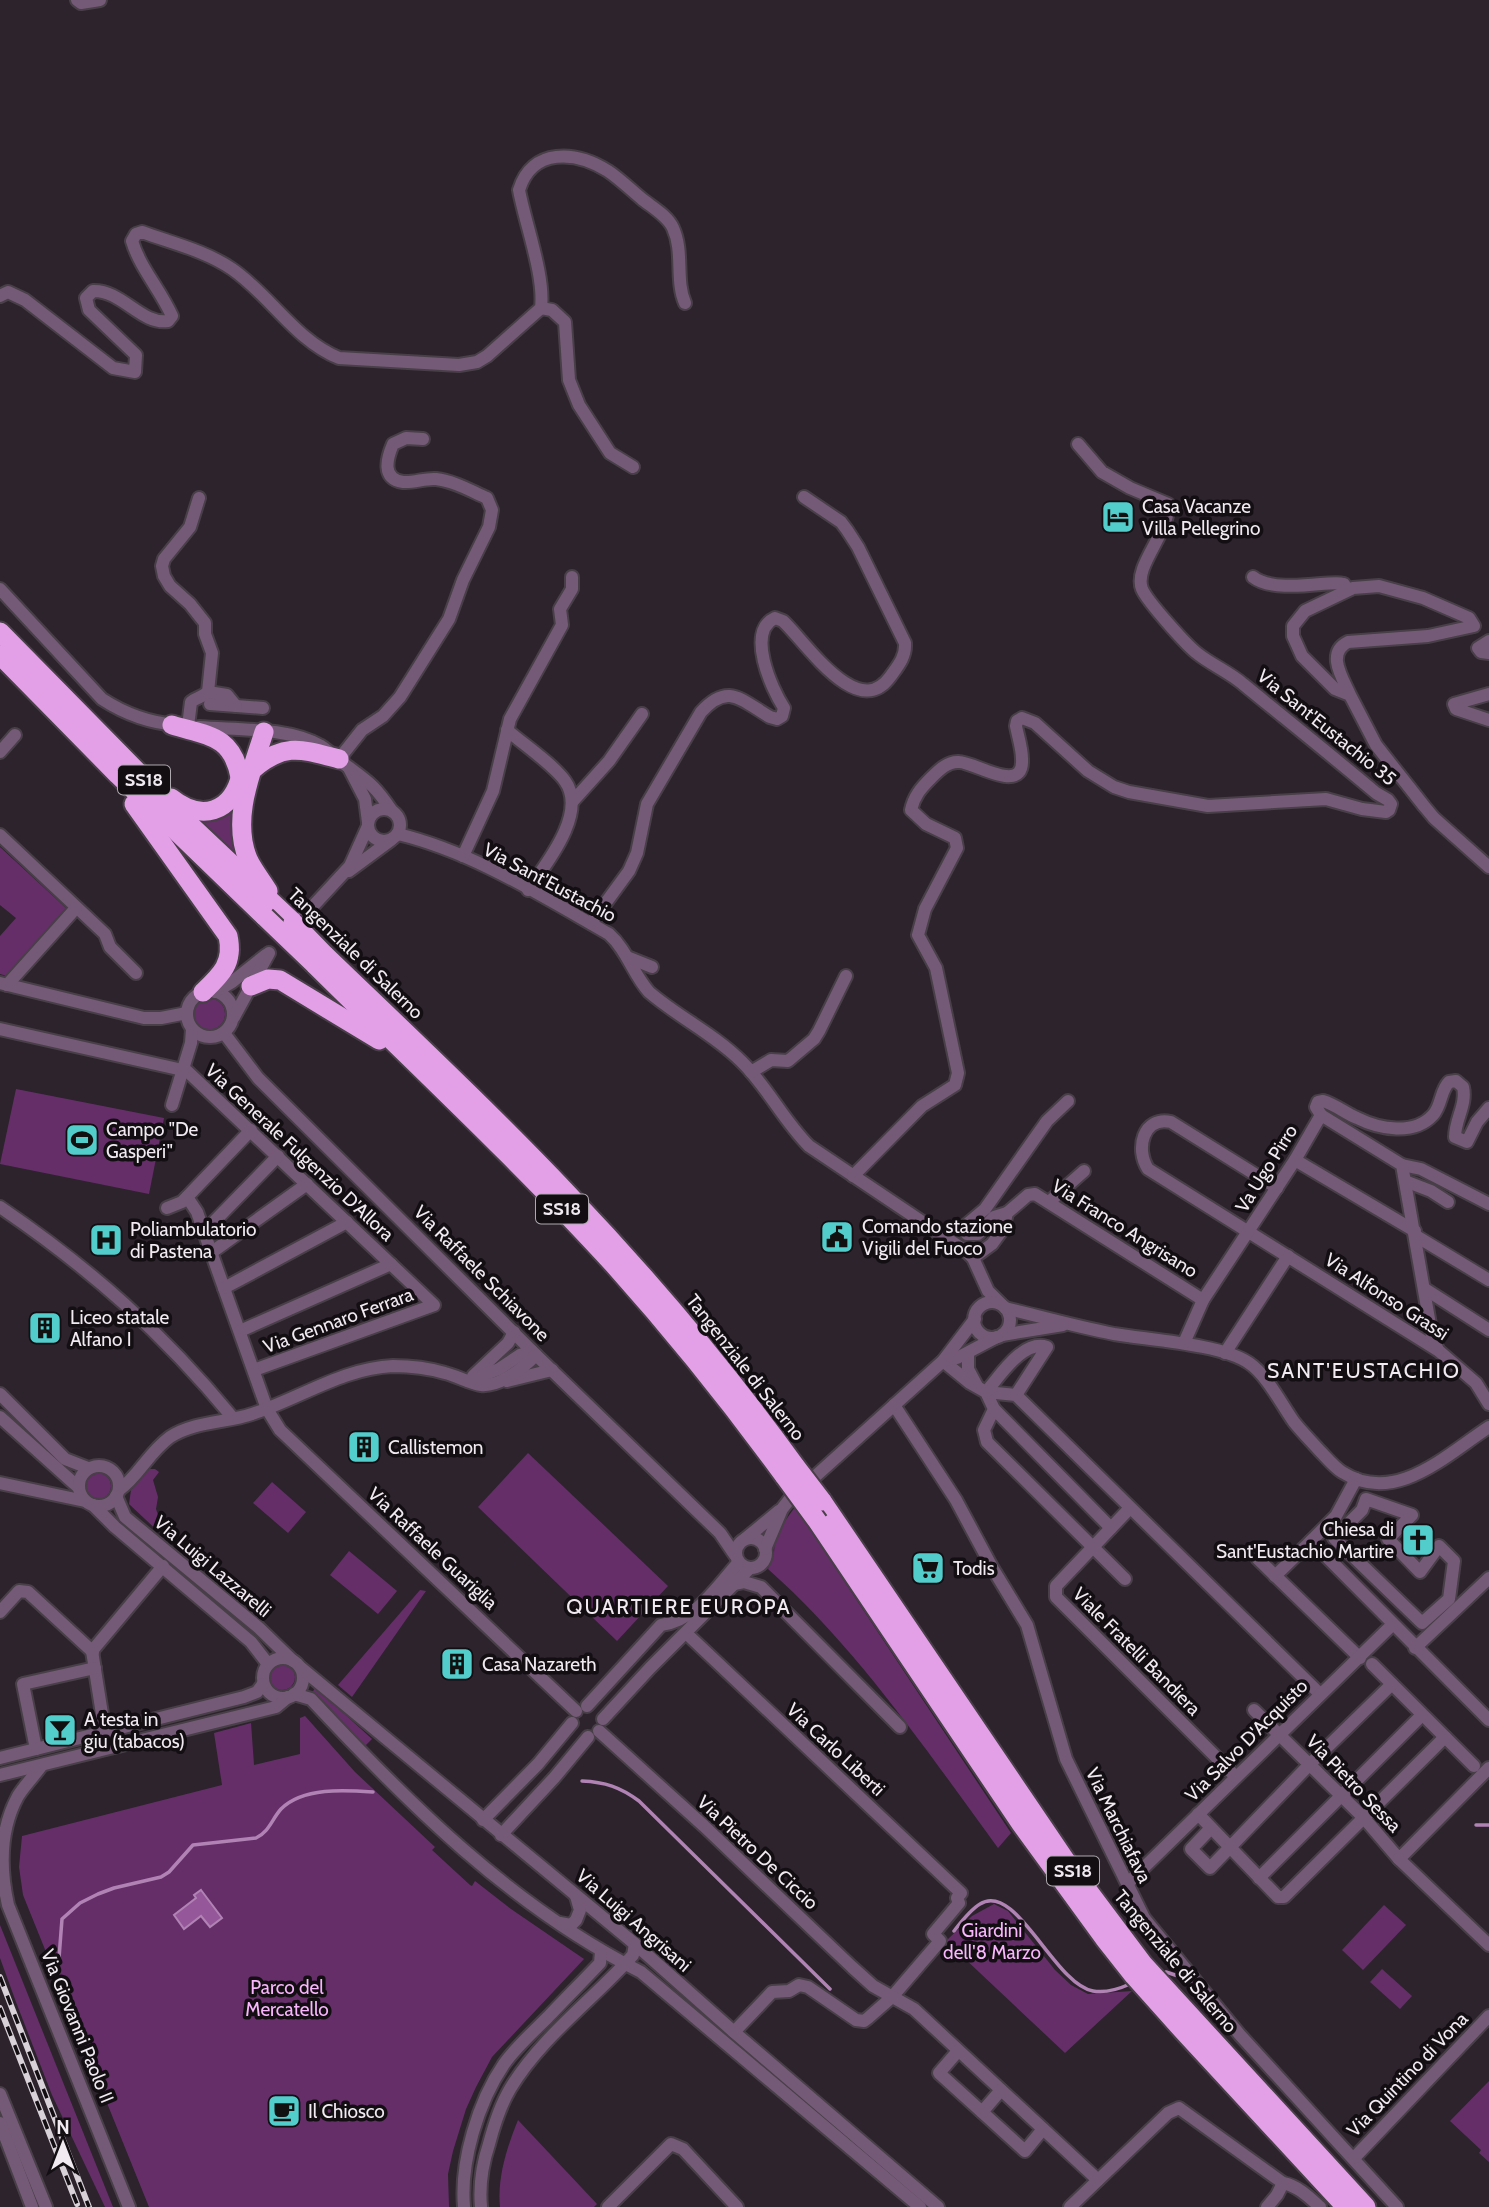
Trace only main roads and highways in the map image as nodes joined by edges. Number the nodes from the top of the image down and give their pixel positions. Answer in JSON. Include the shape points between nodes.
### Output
{"nodes":[{"id":1,"x":0,"y":632,"type":"edge"},
{"id":2,"x":0,"y":654,"type":"edge"},
{"id":3,"x":180,"y":725,"type":"road end"},
{"id":4,"x":260,"y":732,"type":"road end"},
{"id":5,"x":344,"y":763,"type":"road end"},
{"id":6,"x":119,"y":766,"type":"junction"},
{"id":7,"x":246,"y":774,"type":"junction"},
{"id":8,"x":297,"y":920,"type":"junction"},
{"id":9,"x":319,"y":959,"type":"junction"},
{"id":10,"x":251,"y":986,"type":"road end"},
{"id":11,"x":209,"y":992,"type":"road end"},
{"id":12,"x":443,"y":1089,"type":"junction"},
{"id":13,"x":790,"y":1472,"type":"junction"},
{"id":14,"x":1346,"y":2207,"type":"edge"},
{"id":15,"x":1366,"y":2207,"type":"edge"}],
"edges":[{"from":1,"to":6,"type":"highway","name":"Tangenziale di Salerno","number":"SS18"},
{"from":2,"to":6,"type":"highway","name":"Tangenziale di Salerno","number":"SS18"},
{"from":3,"to":7,"type":"highway","via":[[220,741]]},
{"from":4,"to":7,"type":"highway"},
{"from":5,"to":7,"type":"highway","via":[[292,748],[279,751]]},
{"from":6,"to":7,"type":"highway","via":[[183,807],[204,812],[222,806]]},
{"from":6,"to":8,"type":"highway","name":"Tangenziale di Salerno","number":"SS18"},
{"from":6,"to":9,"type":"highway","name":"Tangenziale di Salerno","number":"SS18","bridge":true,"via":[[265,918]]},
{"from":6,"to":11,"type":"highway","via":[[133,802],[228,936],[229,960]]},
{"from":7,"to":8,"type":"highway","via":[[245,849],[255,870]]},
{"from":8,"to":9,"type":"highway","name":"Tangenziale di Salerno","number":"SS18","bridge":true},
{"from":9,"to":12,"type":"highway","name":"Tangenziale di Salerno","number":"SS18"},
{"from":9,"to":13,"type":"highway","name":"Tangenziale di Salerno","number":"SS18","via":[[516,1141],[603,1231],[723,1370]]},
{"from":10,"to":12,"type":"highway","via":[[274,978],[297,988],[377,1038]]},
{"from":12,"to":13,"type":"highway","name":"Tangenziale di Salerno","number":"SS18","via":[[615,1266]]},
{"from":13,"to":14,"type":"highway","name":"Tangenziale di Salerno","number":"SS18","bridge":true,"via":[[818,1522],[1021,1824],[1104,1938]]},
{"from":13,"to":15,"type":"highway","name":"Tangenziale di Salerno","number":"SS18","bridge":true,"via":[[822,1502],[1061,1854],[1128,1943]]}]}
